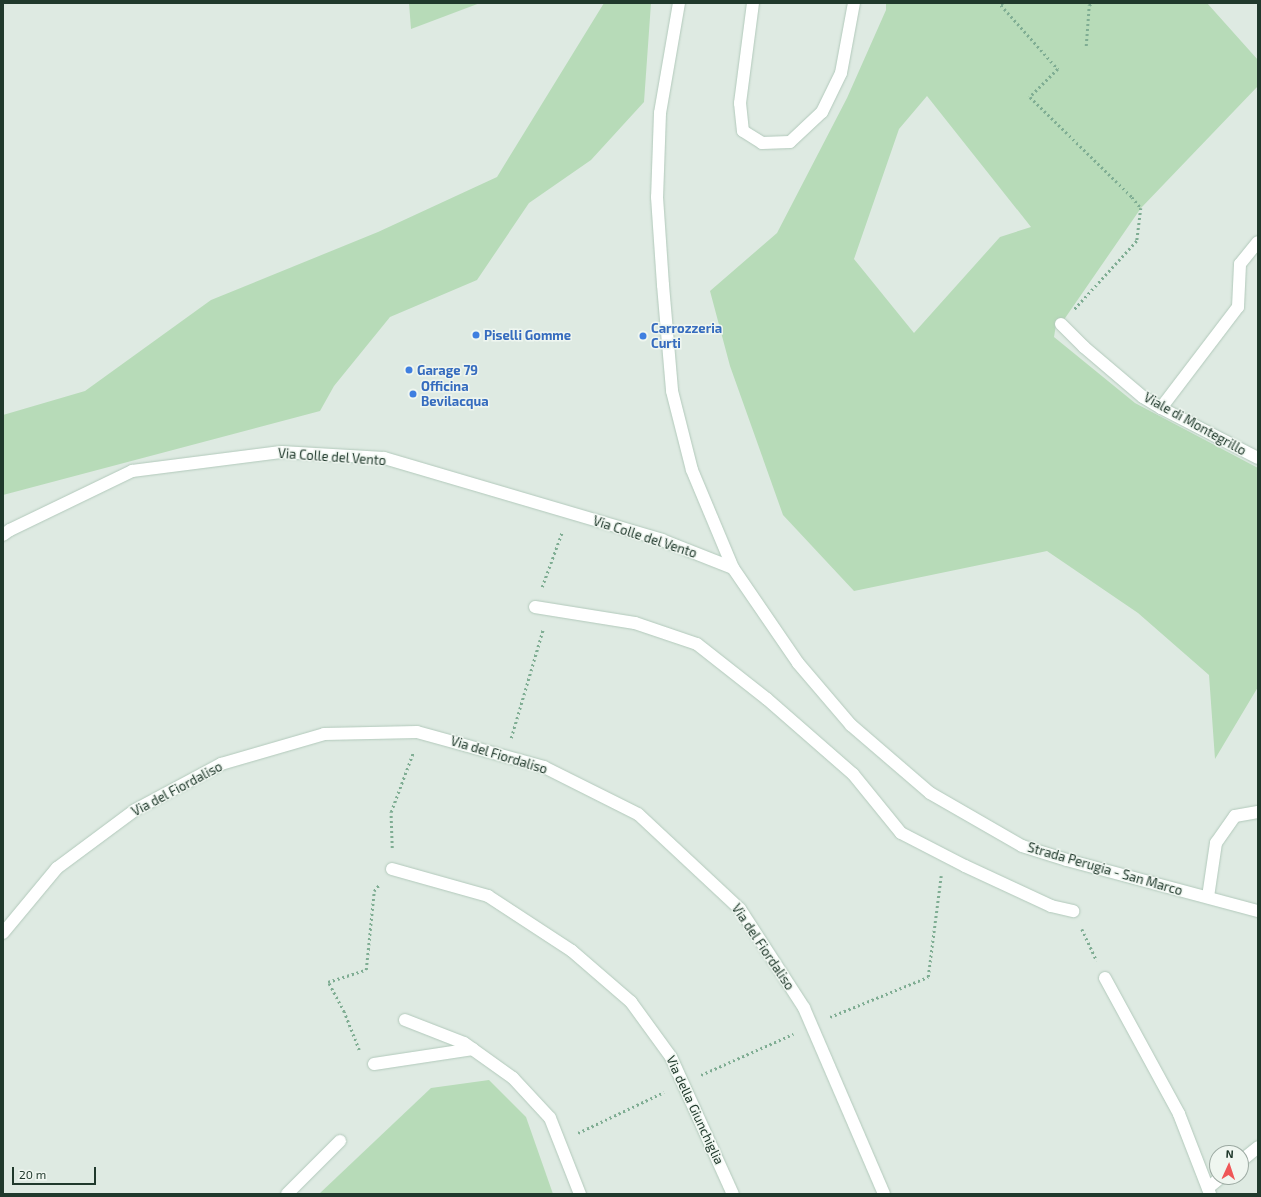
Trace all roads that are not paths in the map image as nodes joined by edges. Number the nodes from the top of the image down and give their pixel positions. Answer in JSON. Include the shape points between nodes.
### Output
{"nodes":[{"id":1,"x":679,"y":3,"type":"edge"},
{"id":2,"x":753,"y":3,"type":"edge"},
{"id":3,"x":854,"y":3,"type":"edge"},
{"id":4,"x":1258,"y":242,"type":"edge"},
{"id":5,"x":1061,"y":324,"type":"road end"},
{"id":6,"x":1161,"y":408,"type":"junction"},
{"id":7,"x":1258,"y":458,"type":"edge"},
{"id":8,"x":3,"y":535,"type":"edge"},
{"id":9,"x":733,"y":568,"type":"junction"},
{"id":10,"x":535,"y":606,"type":"road end"},
{"id":11,"x":1258,"y":812,"type":"edge"},
{"id":12,"x":392,"y":869,"type":"road end"},
{"id":13,"x":1208,"y":897,"type":"junction"},
{"id":14,"x":1073,"y":911,"type":"dead end"},
{"id":15,"x":1258,"y":911,"type":"edge"},
{"id":16,"x":3,"y":932,"type":"edge"},
{"id":17,"x":1105,"y":978,"type":"dead end"},
{"id":18,"x":406,"y":1020,"type":"dead end"},
{"id":19,"x":473,"y":1049,"type":"junction"},
{"id":20,"x":374,"y":1064,"type":"dead end"},
{"id":21,"x":340,"y":1142,"type":"dead end"},
{"id":22,"x":1258,"y":1147,"type":"edge"},
{"id":23,"x":1249,"y":1154,"type":"edge"},
{"id":24,"x":1209,"y":1191,"type":"edge"},
{"id":25,"x":287,"y":1194,"type":"edge"},
{"id":26,"x":580,"y":1194,"type":"edge"},
{"id":27,"x":733,"y":1194,"type":"edge"},
{"id":28,"x":884,"y":1194,"type":"edge"}],
"edges":[{"from":1,"to":9,"type":"street","name":"Strada Perugia - San Marco","via":[[660,113],[657,197],[672,391],[692,470]]},
{"from":2,"to":3,"type":"street","via":[[740,103],[743,131],[762,143],[790,142],[822,112],[841,73]]},
{"from":4,"to":6,"type":"street","via":[[1240,264],[1238,307]]},
{"from":5,"to":6,"type":"street","name":"Viale di Montegrillo","via":[[1143,397]]},
{"from":6,"to":7,"type":"street","name":"Viale di Montegrillo"},
{"from":8,"to":9,"type":"street","name":"Via Colle del Vento","via":[[132,471],[281,452],[384,458],[662,540]]},
{"from":9,"to":13,"type":"street","name":"Strada Perugia - San Marco","via":[[798,663],[851,725],[930,793],[1022,846]]},
{"from":10,"to":14,"type":"street","via":[[635,623],[697,644],[853,774],[900,833],[1051,906]]},
{"from":11,"to":13,"type":"street","via":[[1235,816],[1216,843]]},
{"from":12,"to":27,"type":"street","name":"Via della Giunchiglia","via":[[488,896],[572,951],[631,1002],[671,1057]]},
{"from":13,"to":15,"type":"street","name":"Strada Perugia - San Marco"},
{"from":16,"to":28,"type":"street","name":"Via del Fiordaliso","via":[[57,868],[135,810],[221,764],[324,734],[421,732],[544,767],[638,814],[740,909],[804,1008]]},
{"from":17,"to":24,"type":"street","via":[[1179,1114]]},
{"from":18,"to":19,"type":"street"},
{"from":19,"to":20,"type":"street"},
{"from":19,"to":26,"type":"street","via":[[513,1078],[550,1118]]},
{"from":21,"to":25,"type":"street"},
{"from":22,"to":23,"type":"street"}]}
